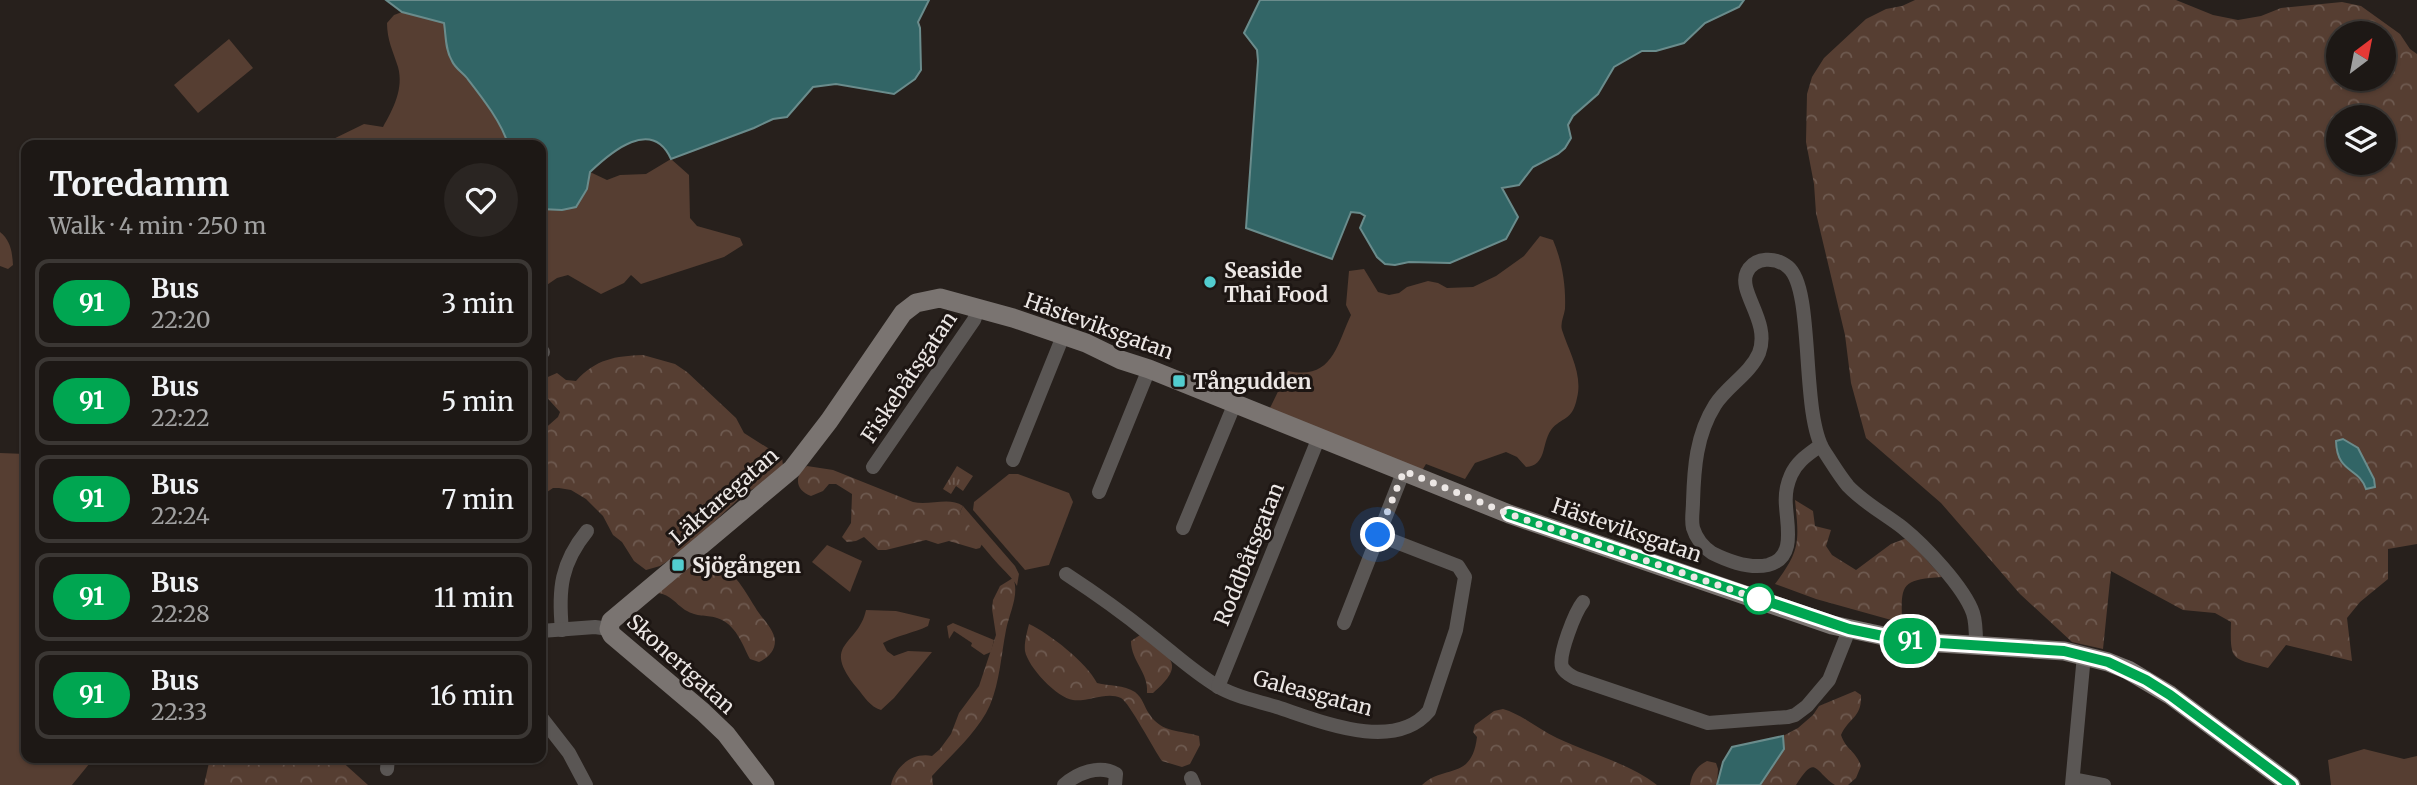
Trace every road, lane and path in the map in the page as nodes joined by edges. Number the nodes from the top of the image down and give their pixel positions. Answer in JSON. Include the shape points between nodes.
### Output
{"nodes":[{"id":1,"x":940,"y":298,"type":"joint"},
{"id":2,"x":978,"y":309,"type":"junction"},
{"id":3,"x":1063,"y":335,"type":"junction"},
{"id":4,"x":1149,"y":369,"type":"junction"},
{"id":5,"x":1235,"y":403,"type":"junction"},
{"id":6,"x":1319,"y":436,"type":"junction"},
{"id":7,"x":1821,"y":445,"type":"junction"},
{"id":8,"x":1013,"y":460,"type":"dead end"},
{"id":9,"x":873,"y":467,"type":"dead end"},
{"id":10,"x":1404,"y":471,"type":"junction"},
{"id":11,"x":1100,"y":492,"type":"dead end"},
{"id":12,"x":1183,"y":528,"type":"dead end"},
{"id":13,"x":587,"y":531,"type":"dead end"},
{"id":14,"x":1378,"y":535,"type":"junction"},
{"id":15,"x":1066,"y":574,"type":"dead end"},
{"id":16,"x":1583,"y":602,"type":"dead end"},
{"id":17,"x":1344,"y":623,"type":"dead end"},
{"id":18,"x":609,"y":629,"type":"junction"},
{"id":19,"x":1849,"y":629,"type":"junction"},
{"id":20,"x":562,"y":630,"type":"junction"},
{"id":21,"x":546,"y":631,"type":"edge"},
{"id":22,"x":1976,"y":644,"type":"junction"},
{"id":23,"x":2084,"y":655,"type":"junction"},
{"id":24,"x":1218,"y":687,"type":"junction"},
{"id":25,"x":546,"y":723,"type":"edge"},
{"id":26,"x":2073,"y":782,"type":"edge"},
{"id":27,"x":586,"y":785,"type":"edge"},
{"id":28,"x":765,"y":785,"type":"edge"},
{"id":29,"x":1064,"y":785,"type":"edge"},
{"id":30,"x":1115,"y":785,"type":"edge"},
{"id":31,"x":2104,"y":785,"type":"edge"},
{"id":32,"x":2291,"y":785,"type":"edge"}],
"edges":[{"from":1,"to":2,"type":"street","name":"Hästeviksgatan"},
{"from":1,"to":18,"type":"street","name":"Läktaregatan","via":[[916,303],[903,313],[792,469],[615,616]]},
{"from":2,"to":3,"type":"street","name":"Hästeviksgatan"},
{"from":2,"to":9,"type":"street","name":"Fiskebåtsgatan"},
{"from":3,"to":4,"type":"street","name":"Hästeviksgatan"},
{"from":3,"to":8,"type":"street"},
{"from":4,"to":5,"type":"street","name":"Hästeviksgatan"},
{"from":4,"to":11,"type":"street"},
{"from":5,"to":6,"type":"street","name":"Hästeviksgatan"},
{"from":5,"to":12,"type":"street"},
{"from":6,"to":10,"type":"street","name":"Hästeviksgatan"},
{"from":6,"to":24,"type":"street","name":"Roddbåtsgatan"},
{"from":7,"to":7,"type":"street","via":[[1797,277],[1780,262],[1763,260],[1749,269],[1745,281],[1762,328],[1758,354],[1715,404],[1701,435],[1693,481],[1696,537],[1724,559],[1756,566],[1777,560],[1790,539],[1786,496],[1792,472]]},
{"from":7,"to":22,"type":"street","via":[[1848,485],[1913,537],[1965,596],[1973,614]]},
{"from":10,"to":14,"type":"street"},
{"from":10,"to":19,"type":"street","name":"Hästeviksgatan","via":[[1509,514]]},
{"from":13,"to":20,"type":"street","via":[[564,569]]},
{"from":14,"to":17,"type":"street"},
{"from":14,"to":24,"type":"street","name":"Galeasgatan","via":[[1458,566],[1465,577],[1456,630],[1435,697],[1424,716],[1400,729],[1366,732]]},
{"from":15,"to":24,"type":"street","name":"Galeasgatan"},
{"from":16,"to":19,"type":"street","via":[[1572,622],[1562,661],[1565,671],[1708,723],[1795,715],[1829,680]]},
{"from":18,"to":20,"type":"street","name":"Skonertgatan"},
{"from":18,"to":28,"type":"street","name":"Skonertgatan","via":[[716,724]]},
{"from":19,"to":22,"type":"street","name":"Hästeviksgatan","via":[[1907,641]]},
{"from":20,"to":21,"type":"street","name":"Skonertgatan"},
{"from":22,"to":23,"type":"street","name":"Hästeviksgatan"},
{"from":23,"to":26,"type":"street"},
{"from":23,"to":32,"type":"street","name":"Hästeviksgatan","via":[[2146,680]]},
{"from":25,"to":27,"type":"street"},
{"from":26,"to":31,"type":"street"},
{"from":29,"to":30,"type":"street","via":[[1080,774],[1109,770],[1116,774]]}]}
